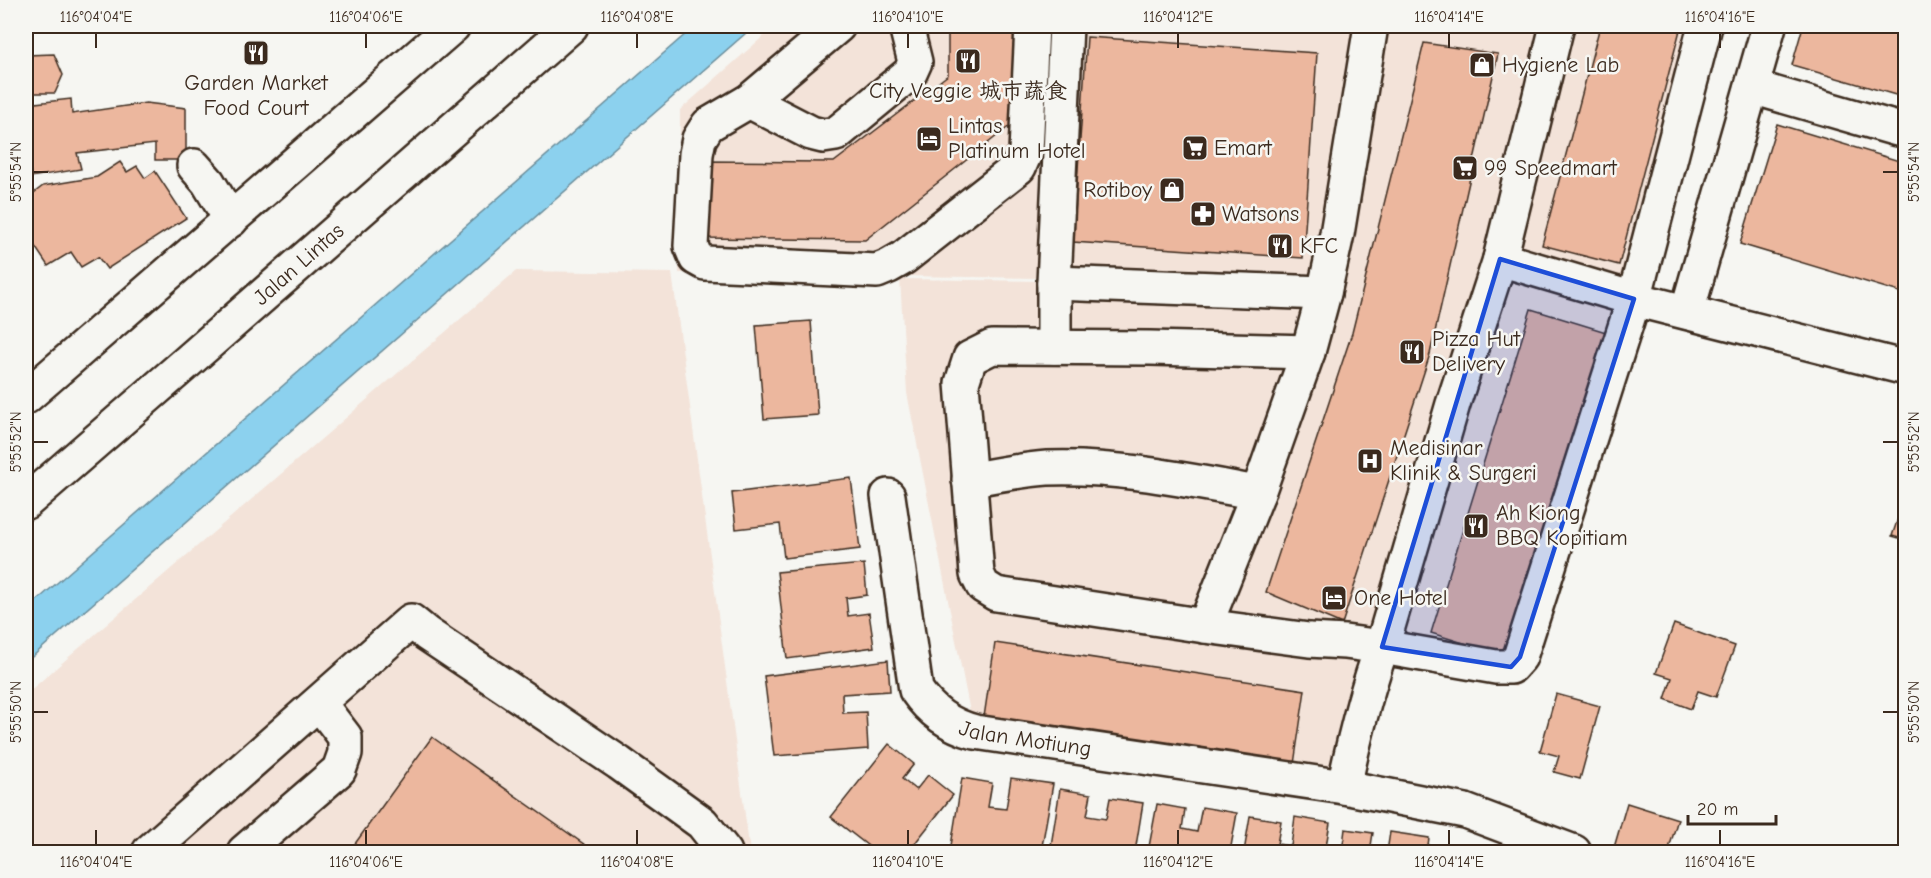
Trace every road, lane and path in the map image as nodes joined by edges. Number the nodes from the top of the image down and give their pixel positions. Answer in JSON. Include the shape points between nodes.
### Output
{"nodes":[{"id":1,"x":453,"y":26,"type":"edge"},
{"id":2,"x":571,"y":26,"type":"edge"},
{"id":3,"x":838,"y":26,"type":"edge"},
{"id":4,"x":906,"y":26,"type":"edge"},
{"id":5,"x":1032,"y":26,"type":"edge"},
{"id":6,"x":1066,"y":26,"type":"edge"},
{"id":7,"x":1371,"y":26,"type":"edge"},
{"id":8,"x":1557,"y":26,"type":"edge"},
{"id":9,"x":1705,"y":26,"type":"edge"},
{"id":10,"x":1769,"y":26,"type":"edge"},
{"id":11,"x":1752,"y":87,"type":"junction"},
{"id":12,"x":749,"y":101,"type":"junction"},
{"id":13,"x":1897,"y":129,"type":"dead end"},
{"id":14,"x":194,"y":166,"type":"dead end"},
{"id":15,"x":231,"y":220,"type":"junction"},
{"id":16,"x":1500,"y":259,"type":"junction"},
{"id":17,"x":1054,"y":283,"type":"junction"},
{"id":18,"x":1324,"y":293,"type":"junction"},
{"id":19,"x":1634,"y":299,"type":"junction"},
{"id":20,"x":1687,"y":312,"type":"junction"},
{"id":21,"x":1054,"y":347,"type":"junction"},
{"id":22,"x":1308,"y":352,"type":"junction"},
{"id":23,"x":1905,"y":368,"type":"edge"},
{"id":24,"x":26,"y":397,"type":"edge"},
{"id":25,"x":969,"y":480,"type":"junction"},
{"id":26,"x":1258,"y":493,"type":"junction"},
{"id":27,"x":888,"y":495,"type":"dead end"},
{"id":28,"x":26,"y":502,"type":"edge"},
{"id":29,"x":1205,"y":626,"type":"junction"},
{"id":30,"x":1382,"y":647,"type":"junction"},
{"id":31,"x":319,"y":703,"type":"junction"},
{"id":32,"x":1344,"y":787,"type":"junction"},
{"id":33,"x":149,"y":852,"type":"edge"},
{"id":34,"x":244,"y":852,"type":"edge"},
{"id":35,"x":725,"y":852,"type":"edge"},
{"id":36,"x":1574,"y":852,"type":"edge"}],
"edges":[{"from":1,"to":15,"type":"main road"},
{"from":2,"to":28,"type":"main road","name":"Jalan Lintas"},
{"from":3,"to":12,"type":"main road"},
{"from":4,"to":12,"type":"main road","via":[[915,62],[910,73],[836,134],[811,133]]},
{"from":5,"to":12,"type":"main road","via":[[1026,151],[1018,167],[903,258],[877,271],[705,263],[696,258],[691,246],[699,139],[708,125]]},
{"from":6,"to":17,"type":"main road"},
{"from":7,"to":18,"type":"main road"},
{"from":8,"to":16,"type":"main road"},
{"from":9,"to":19,"type":"main road"},
{"from":10,"to":11,"type":"main road"},
{"from":11,"to":13,"type":"main road"},
{"from":11,"to":20,"type":"main road"},
{"from":14,"to":15,"type":"main road"},
{"from":15,"to":24,"type":"main road"},
{"from":16,"to":19,"type":"main road"},
{"from":16,"to":30,"type":"main road"},
{"from":17,"to":18,"type":"main road"},
{"from":17,"to":21,"type":"main road"},
{"from":18,"to":22,"type":"main road"},
{"from":19,"to":20,"type":"main road"},
{"from":19,"to":30,"type":"main road","via":[[1520,657],[1510,667],[1496,667]]},
{"from":20,"to":23,"type":"main road"},
{"from":21,"to":22,"type":"main road"},
{"from":21,"to":25,"type":"main road","via":[[992,347],[970,358],[962,383]]},
{"from":22,"to":26,"type":"main road"},
{"from":25,"to":26,"type":"main road","via":[[1048,468],[1108,470]]},
{"from":25,"to":29,"type":"main road","via":[[977,574],[983,586],[996,594]]},
{"from":26,"to":29,"type":"main road"},
{"from":27,"to":32,"type":"main road","name":"Jalan Motiung","via":[[916,690],[949,723],[975,732]]},
{"from":29,"to":30,"type":"main road"},
{"from":30,"to":32,"type":"main road","via":[[1369,683]]},
{"from":31,"to":33,"type":"main road"},
{"from":31,"to":34,"type":"main road","via":[[345,737],[339,770]]},
{"from":31,"to":35,"type":"main road","via":[[411,621],[702,823]]},
{"from":32,"to":36,"type":"main road","name":"Jalan Motiung","via":[[1465,811]]}]}
